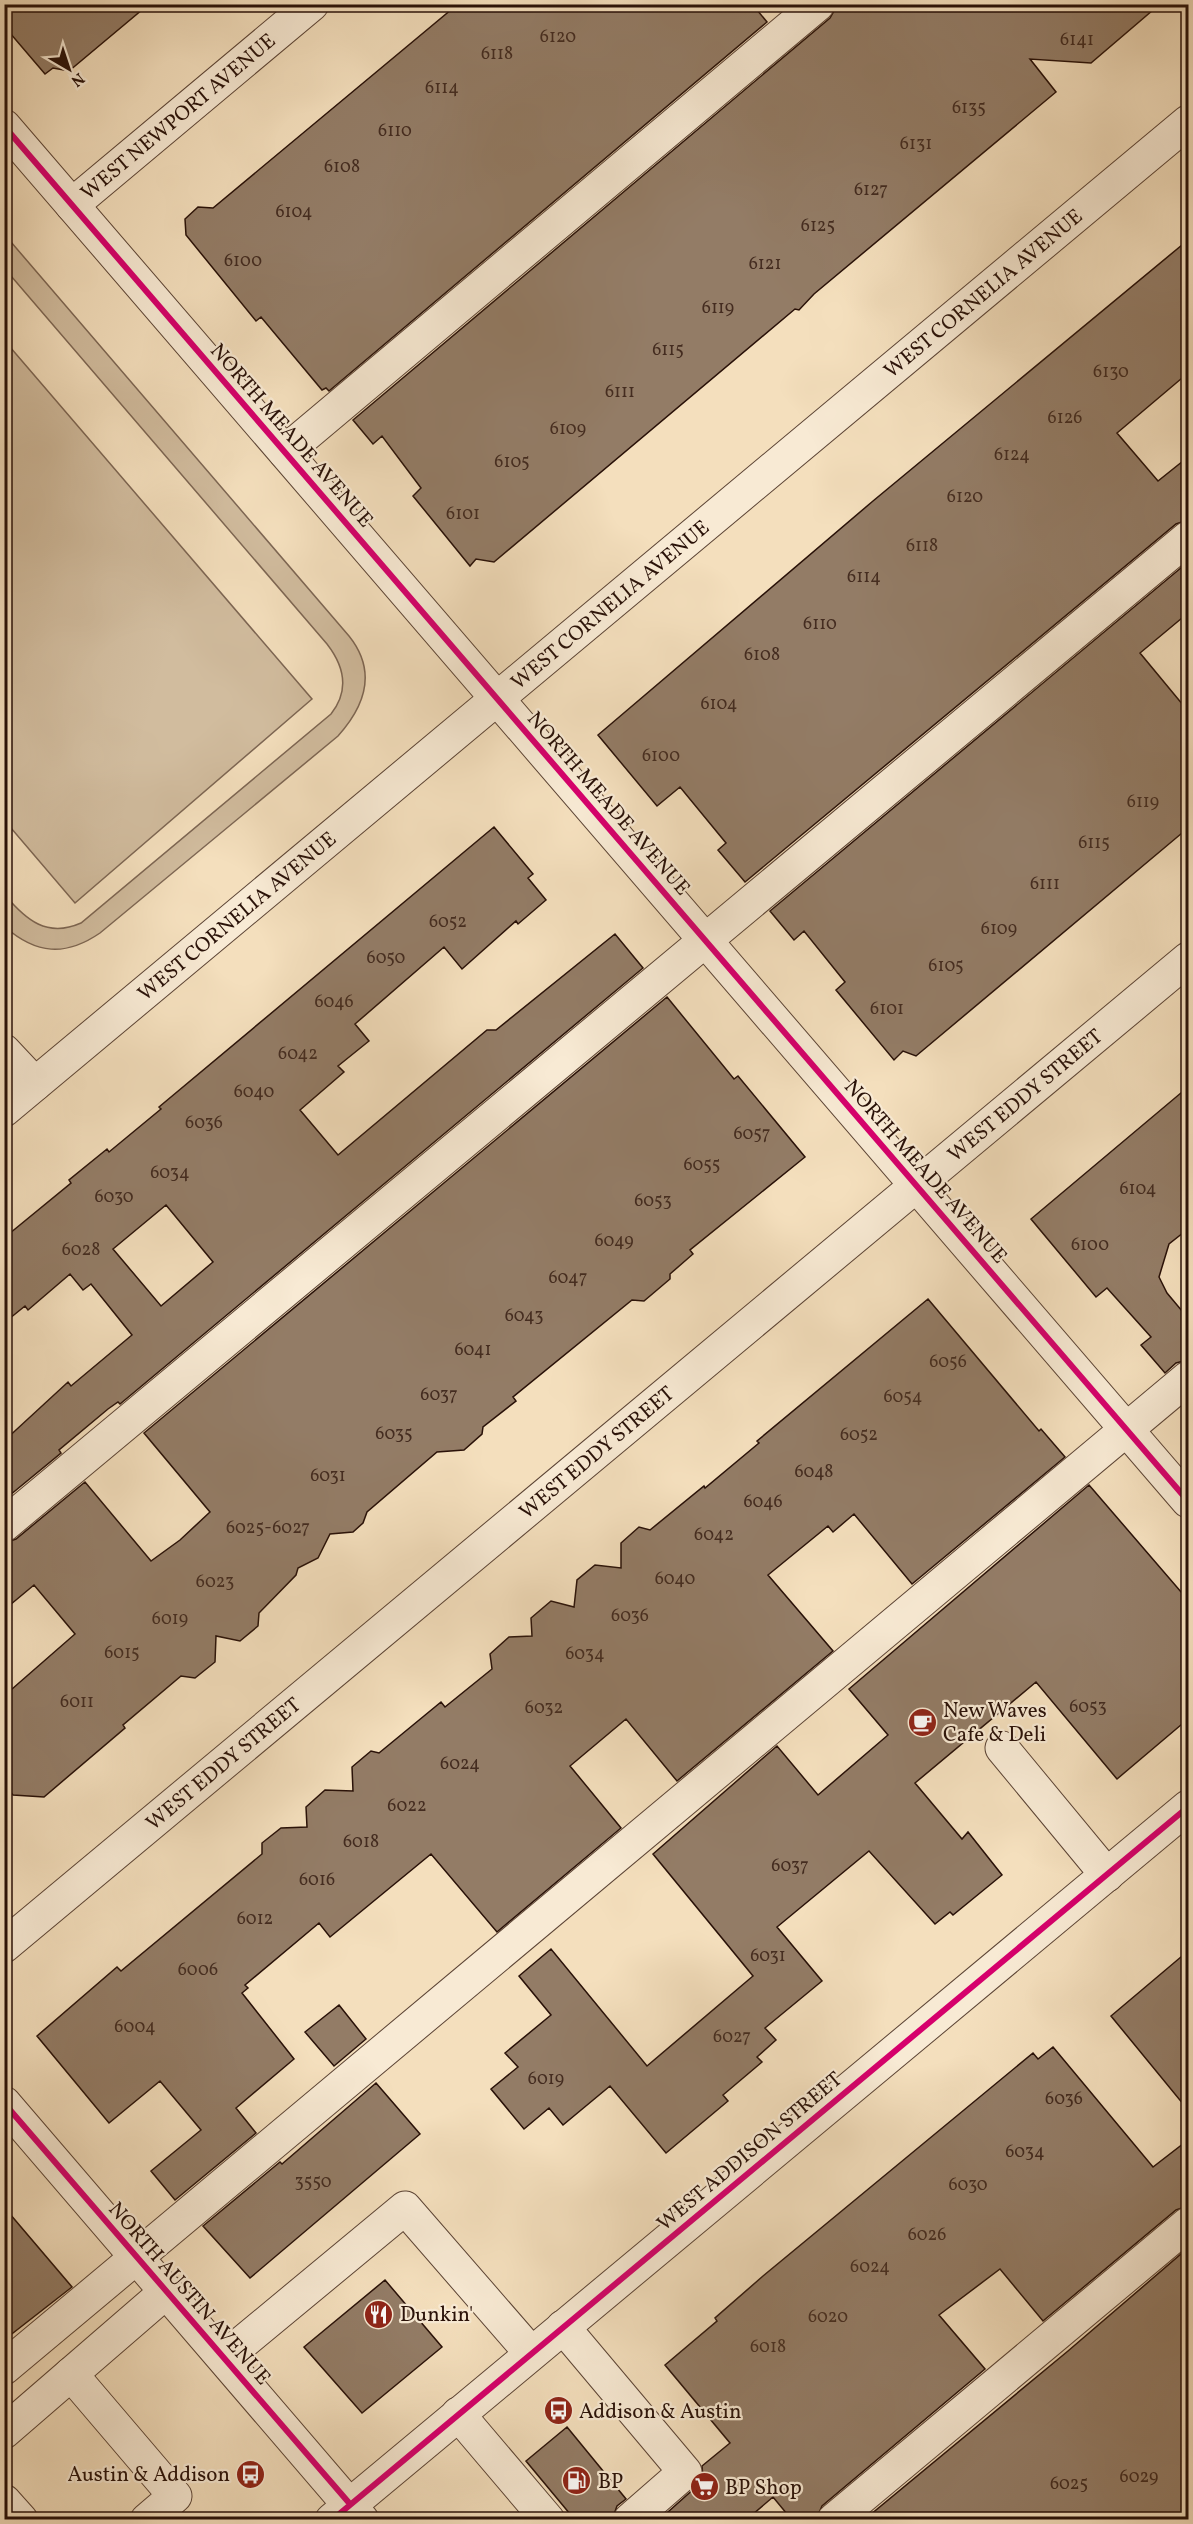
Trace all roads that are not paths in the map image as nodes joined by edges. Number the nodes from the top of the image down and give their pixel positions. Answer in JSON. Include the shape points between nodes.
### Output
{"nodes":[{"id":1,"x":312,"y":4,"type":"edge"},
{"id":2,"x":818,"y":4,"type":"edge"},
{"id":3,"x":1188,"y":122,"type":"edge"},
{"id":4,"x":4,"y":126,"type":"edge"},
{"id":5,"x":72,"y":205,"type":"junction"},
{"id":6,"x":285,"y":452,"type":"junction"},
{"id":7,"x":1188,"y":538,"type":"edge"},
{"id":8,"x":498,"y":698,"type":"junction"},
{"id":9,"x":706,"y":940,"type":"junction"},
{"id":10,"x":1188,"y":959,"type":"edge"},
{"id":11,"x":4,"y":1051,"type":"edge"},
{"id":12,"x":35,"y":1084,"type":"junction"},
{"id":13,"x":4,"y":1110,"type":"edge"},
{"id":14,"x":917,"y":1185,"type":"junction"},
{"id":15,"x":1188,"y":1378,"type":"edge"},
{"id":16,"x":1127,"y":1430,"type":"junction"},
{"id":17,"x":1188,"y":1501,"type":"edge"},
{"id":18,"x":4,"y":1525,"type":"edge"},
{"id":19,"x":1002,"y":1748,"type":"dead end"},
{"id":20,"x":1188,"y":1807,"type":"edge"},
{"id":21,"x":1107,"y":1875,"type":"junction"},
{"id":22,"x":4,"y":1946,"type":"edge"},
{"id":23,"x":4,"y":2103,"type":"edge"},
{"id":24,"x":1188,"y":2224,"type":"edge"},
{"id":25,"x":137,"y":2257,"type":"junction"},
{"id":26,"x":167,"y":2291,"type":"junction"},
{"id":27,"x":563,"y":2327,"type":"junction"},
{"id":28,"x":531,"y":2354,"type":"junction"},
{"id":29,"x":224,"y":2358,"type":"junction"},
{"id":30,"x":4,"y":2368,"type":"edge"},
{"id":31,"x":71,"y":2374,"type":"junction"},
{"id":32,"x":458,"y":2414,"type":"junction"},
{"id":33,"x":4,"y":2432,"type":"edge"},
{"id":34,"x":4,"y":2501,"type":"edge"},
{"id":35,"x":348,"y":2515,"type":"edge"},
{"id":36,"x":21,"y":2520,"type":"edge"},
{"id":37,"x":147,"y":2520,"type":"edge"},
{"id":38,"x":548,"y":2520,"type":"edge"},
{"id":39,"x":630,"y":2520,"type":"edge"},
{"id":40,"x":834,"y":2520,"type":"edge"}],
"edges":[{"from":1,"to":5,"type":"street","name":"WEST NEWPORT AVENUE"},
{"from":2,"to":6,"type":"street"},
{"from":3,"to":8,"type":"street","name":"WEST CORNELIA AVENUE"},
{"from":4,"to":5,"type":"street","name":"NORTH MEADE AVENUE"},
{"from":5,"to":6,"type":"street","name":"NORTH MEADE AVENUE"},
{"from":6,"to":8,"type":"street","name":"NORTH MEADE AVENUE"},
{"from":7,"to":9,"type":"street"},
{"from":8,"to":9,"type":"street","name":"NORTH MEADE AVENUE"},
{"from":8,"to":12,"type":"street","name":"WEST CORNELIA AVENUE"},
{"from":9,"to":14,"type":"street","name":"NORTH MEADE AVENUE"},
{"from":9,"to":18,"type":"street"},
{"from":10,"to":14,"type":"street","name":"WEST EDDY STREET"},
{"from":11,"to":12,"type":"street"},
{"from":12,"to":13,"type":"street","name":"WEST CORNELIA AVENUE"},
{"from":14,"to":16,"type":"street","name":"NORTH MEADE AVENUE"},
{"from":14,"to":22,"type":"street","name":"WEST EDDY STREET"},
{"from":15,"to":16,"type":"street"},
{"from":16,"to":17,"type":"street","name":"NORTH MEADE AVENUE"},
{"from":16,"to":25,"type":"street"},
{"from":19,"to":21,"type":"street"},
{"from":20,"to":21,"type":"street","name":"WEST ADDISON STREET"},
{"from":21,"to":27,"type":"street","name":"WEST ADDISON STREET"},
{"from":23,"to":25,"type":"street","name":"NORTH AUSTIN AVENUE"},
{"from":24,"to":40,"type":"street"},
{"from":25,"to":26,"type":"street","name":"NORTH AUSTIN AVENUE"},
{"from":25,"to":30,"type":"street"},
{"from":26,"to":29,"type":"street","name":"NORTH AUSTIN AVENUE"},
{"from":26,"to":31,"type":"street"},
{"from":27,"to":28,"type":"street","name":"WEST ADDISON STREET"},
{"from":27,"to":39,"type":"street","via":[[685,2472]]},
{"from":28,"to":29,"type":"street","via":[[405,2208]]},
{"from":28,"to":32,"type":"street","name":"WEST ADDISON STREET"},
{"from":29,"to":35,"type":"street","name":"NORTH AUSTIN AVENUE"},
{"from":31,"to":33,"type":"street"},
{"from":31,"to":37,"type":"street","via":[[175,2496]]},
{"from":32,"to":35,"type":"street","name":"WEST ADDISON STREET"},
{"from":32,"to":38,"type":"street"},
{"from":34,"to":36,"type":"street"}]}
